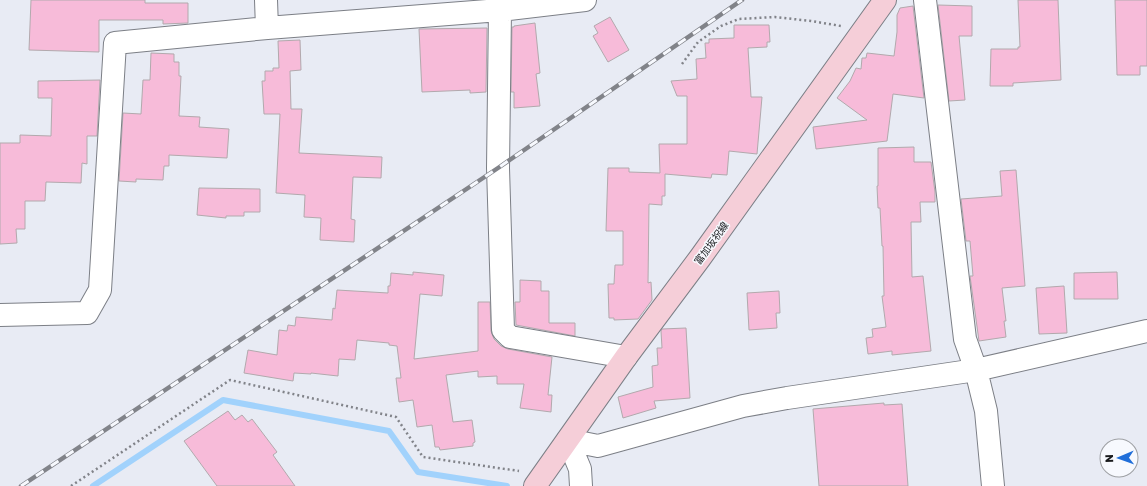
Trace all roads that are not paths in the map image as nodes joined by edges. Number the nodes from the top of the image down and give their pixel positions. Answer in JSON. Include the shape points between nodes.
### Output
{"nodes":[{"id":1,"x":266,"y":0,"type":"edge"},
{"id":2,"x":585,"y":0,"type":"edge"},
{"id":3,"x":886,"y":0,"type":"edge"},
{"id":4,"x":925,"y":0,"type":"edge"},
{"id":5,"x":500,"y":10,"type":"junction"},
{"id":6,"x":267,"y":28,"type":"junction"},
{"id":7,"x":0,"y":315,"type":"edge"},
{"id":8,"x":1147,"y":331,"type":"edge"},
{"id":9,"x":626,"y":357,"type":"junction"},
{"id":10,"x":976,"y":370,"type":"junction"},
{"id":11,"x":568,"y":440,"type":"junction"},
{"id":12,"x":539,"y":481,"type":"edge"},
{"id":13,"x":581,"y":486,"type":"edge"},
{"id":14,"x":993,"y":486,"type":"edge"}],
"edges":[{"from":1,"to":6,"type":"street"},
{"from":2,"to":5,"type":"street"},
{"from":3,"to":9,"type":"main road","name":"富加坂祝線"},
{"from":4,"to":10,"type":"street","via":[[965,339]]},
{"from":5,"to":6,"type":"street"},
{"from":5,"to":9,"type":"street","via":[[498,168],[503,330],[510,337]]},
{"from":6,"to":7,"type":"street","via":[[115,43],[100,290],[87,313]]},
{"from":8,"to":10,"type":"street"},
{"from":9,"to":11,"type":"main road","name":"富加坂祝線"},
{"from":10,"to":11,"type":"street","via":[[750,405],[598,446]]},
{"from":10,"to":14,"type":"street","via":[[986,411]]},
{"from":11,"to":12,"type":"main road","name":"富加坂祝線"},
{"from":11,"to":13,"type":"street","via":[[580,469]]}]}
